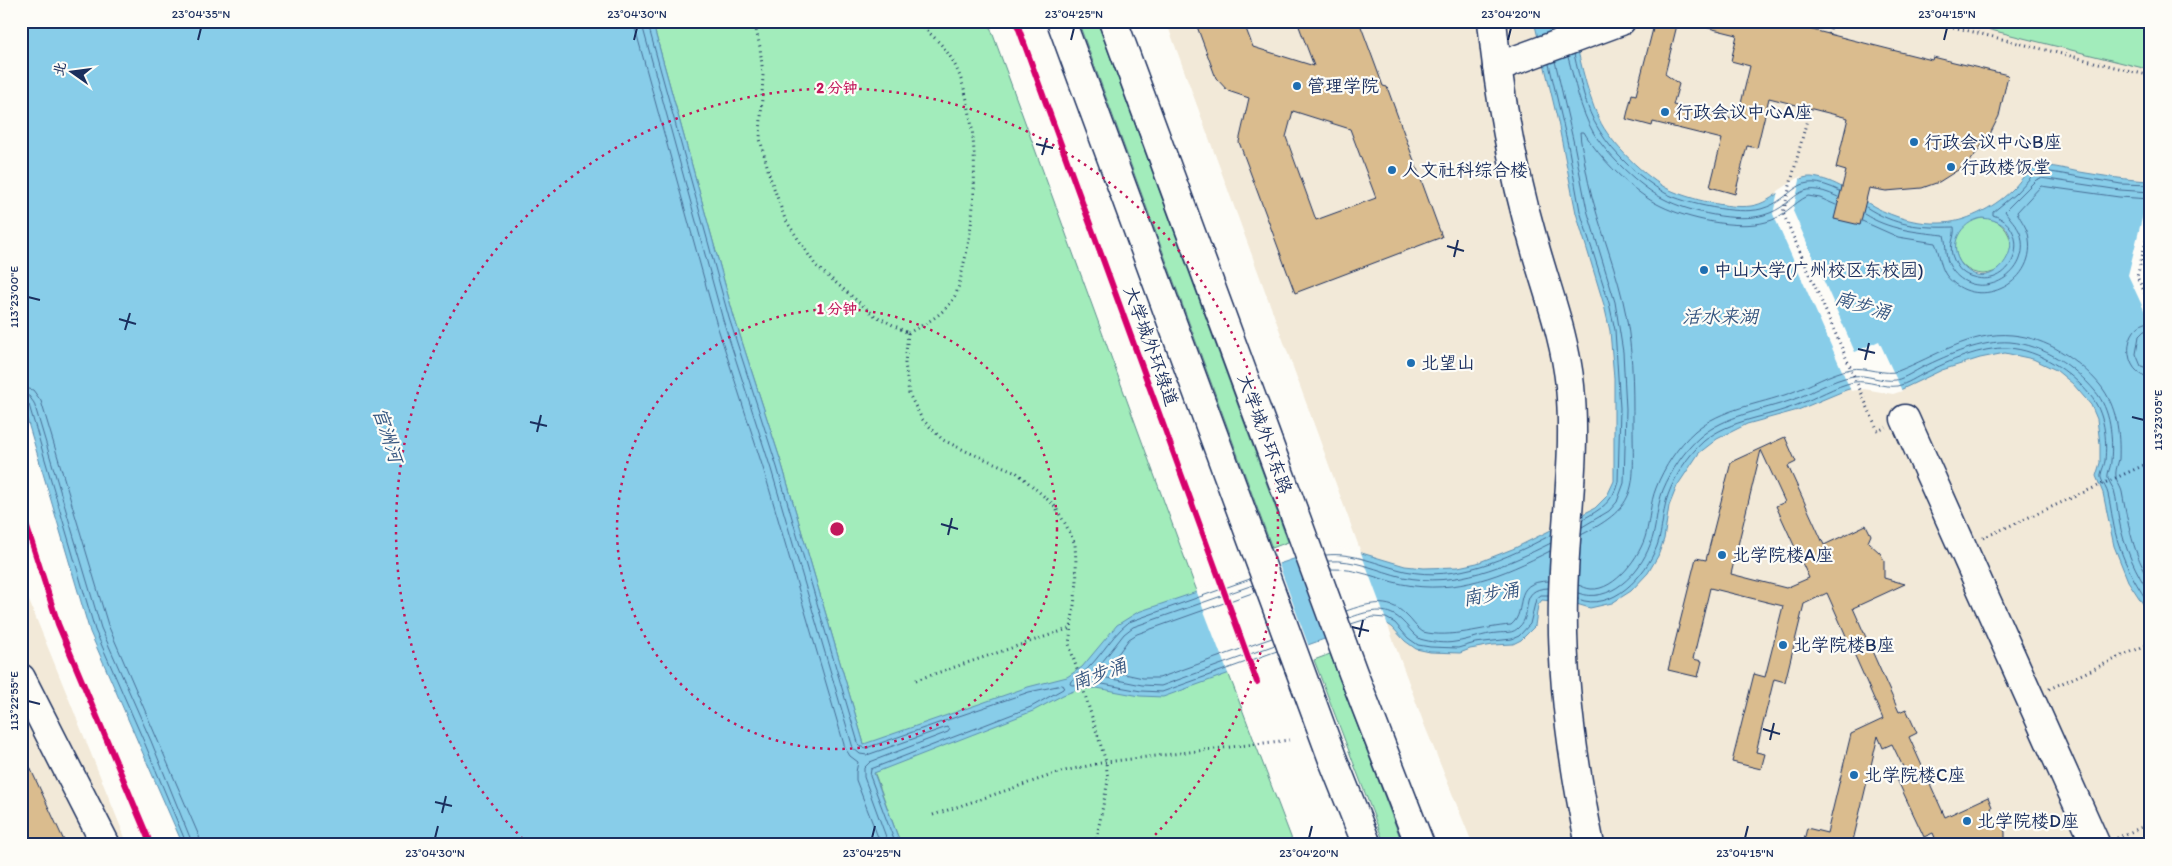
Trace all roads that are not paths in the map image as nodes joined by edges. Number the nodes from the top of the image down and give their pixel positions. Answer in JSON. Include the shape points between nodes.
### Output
{"nodes":[{"id":1,"x":1061,"y":21,"type":"edge"},
{"id":2,"x":1113,"y":21,"type":"edge"},
{"id":3,"x":1492,"y":21,"type":"edge"},
{"id":4,"x":1621,"y":21,"type":"edge"},
{"id":5,"x":1497,"y":67,"type":"junction"},
{"id":6,"x":1905,"y":419,"type":"dead end"},
{"id":7,"x":21,"y":678,"type":"edge"},
{"id":8,"x":2103,"y":843,"type":"edge"},
{"id":9,"x":106,"y":845,"type":"edge"},
{"id":10,"x":1367,"y":845,"type":"edge"},
{"id":11,"x":1420,"y":845,"type":"edge"},
{"id":12,"x":1590,"y":845,"type":"edge"}],
"edges":[{"from":1,"to":10,"type":"main road"},
{"from":2,"to":11,"type":"main road","name":"大学城外环东路","via":[[1302,537]]},
{"from":3,"to":5,"type":"main road"},
{"from":4,"to":5,"type":"main road"},
{"from":5,"to":12,"type":"main road","via":[[1504,120],[1524,207],[1567,360],[1572,445],[1562,601],[1569,724]]},
{"from":6,"to":8,"type":"main road","via":[[2030,698]]},
{"from":7,"to":9,"type":"main road"}]}
